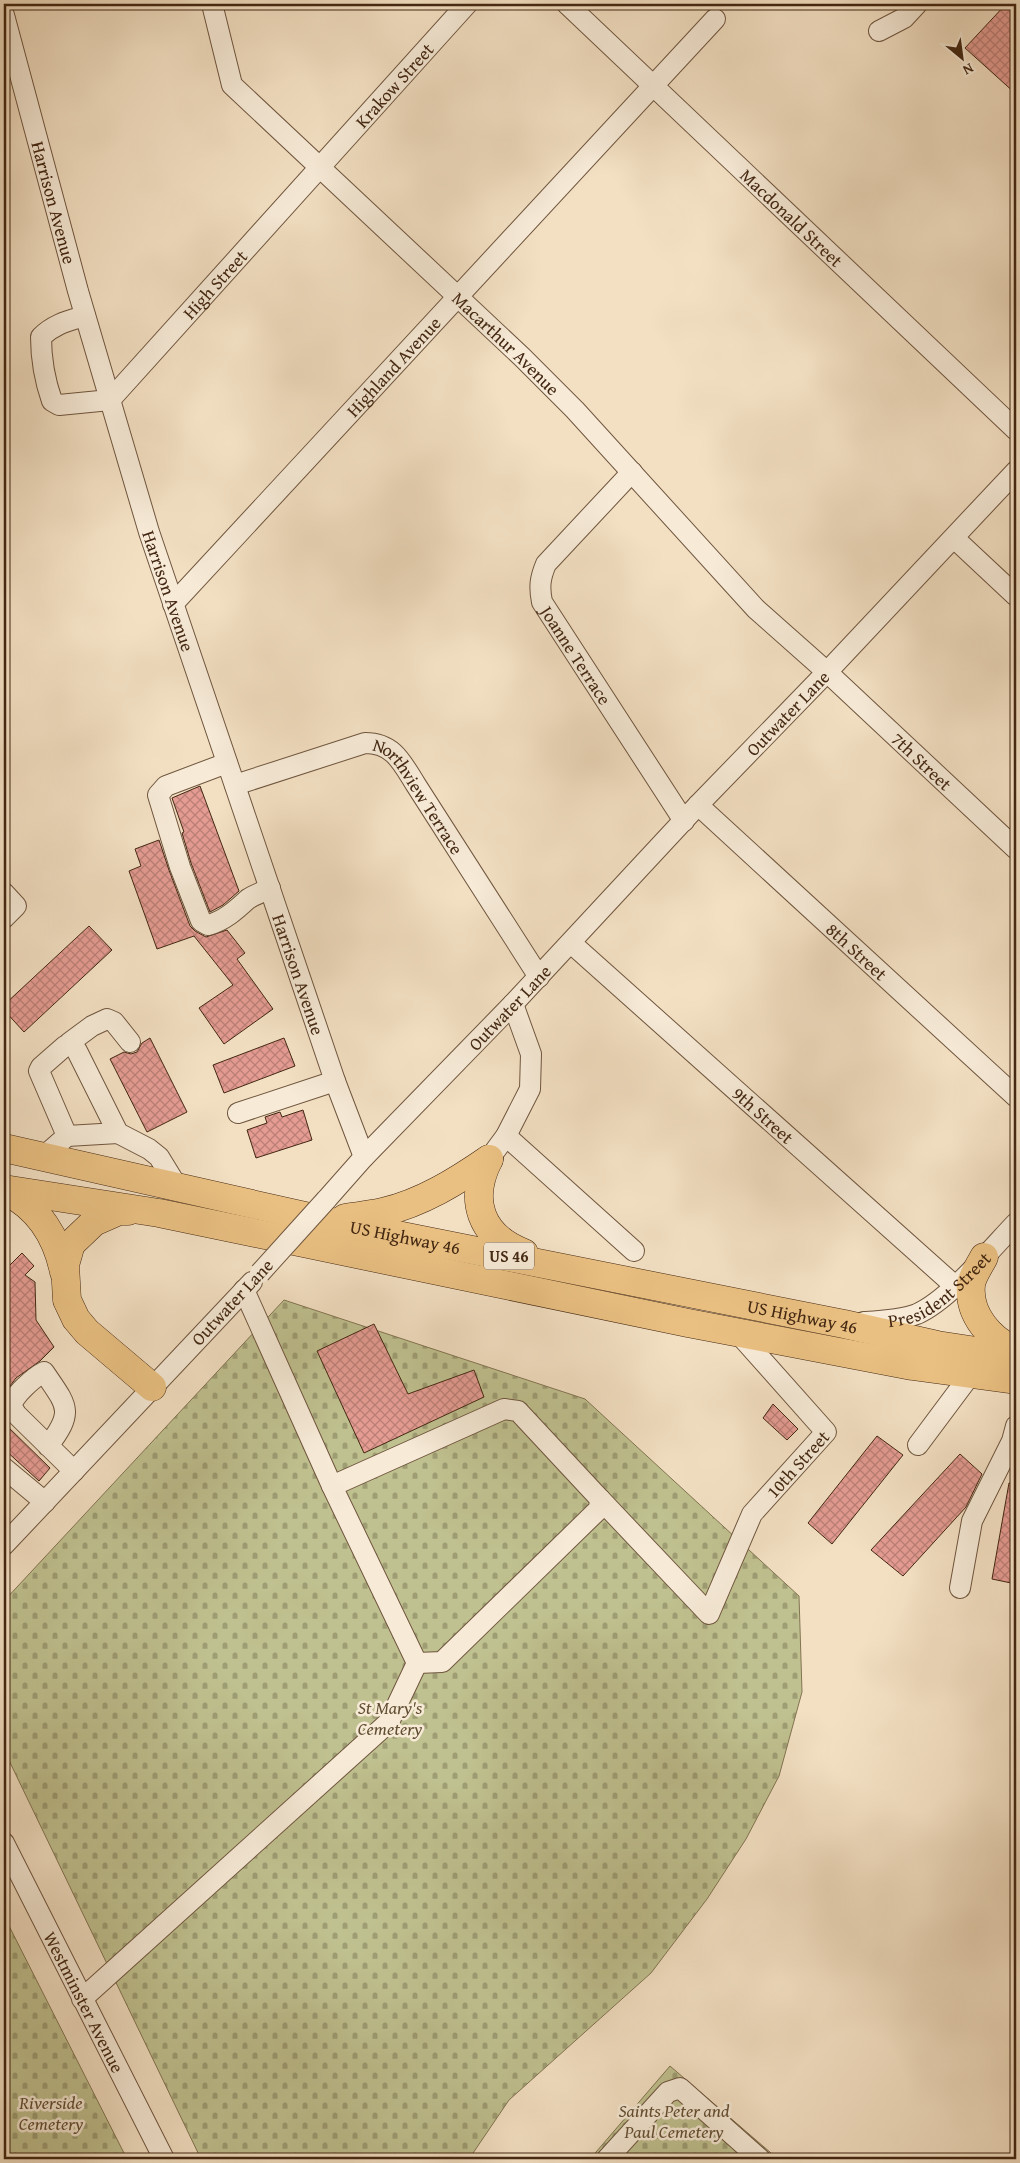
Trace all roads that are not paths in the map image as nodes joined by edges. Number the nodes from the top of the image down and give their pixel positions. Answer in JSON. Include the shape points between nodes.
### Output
{"nodes":[{"id":1,"x":212,"y":4,"type":"edge"},
{"id":2,"x":467,"y":4,"type":"edge"},
{"id":3,"x":568,"y":4,"type":"edge"},
{"id":4,"x":917,"y":4,"type":"edge"},
{"id":5,"x":4,"y":15,"type":"edge"},
{"id":6,"x":715,"y":19,"type":"dead end"},
{"id":7,"x":879,"y":31,"type":"dead end"},
{"id":8,"x":654,"y":85,"type":"junction"},
{"id":9,"x":319,"y":167,"type":"junction"},
{"id":10,"x":457,"y":298,"type":"junction"},
{"id":11,"x":85,"y":316,"type":"junction"},
{"id":12,"x":110,"y":400,"type":"junction"},
{"id":13,"x":1016,"y":430,"type":"edge"},
{"id":14,"x":1016,"y":471,"type":"edge"},
{"id":15,"x":632,"y":472,"type":"junction"},
{"id":16,"x":954,"y":538,"type":"junction"},
{"id":17,"x":1016,"y":596,"type":"edge"},
{"id":18,"x":173,"y":604,"type":"junction"},
{"id":19,"x":828,"y":672,"type":"junction"},
{"id":20,"x":227,"y":763,"type":"junction"},
{"id":21,"x":235,"y":786,"type":"junction"},
{"id":22,"x":698,"y":805,"type":"junction"},
{"id":23,"x":684,"y":821,"type":"junction"},
{"id":24,"x":1016,"y":849,"type":"edge"},
{"id":25,"x":270,"y":888,"type":"junction"},
{"id":26,"x":570,"y":942,"type":"junction"},
{"id":27,"x":539,"y":977,"type":"junction"},
{"id":28,"x":513,"y":1004,"type":"junction"},
{"id":29,"x":130,"y":1042,"type":"dead end"},
{"id":30,"x":69,"y":1044,"type":"junction"},
{"id":31,"x":335,"y":1081,"type":"junction"},
{"id":32,"x":1016,"y":1097,"type":"edge"},
{"id":33,"x":238,"y":1114,"type":"dead end"},
{"id":34,"x":118,"y":1133,"type":"junction"},
{"id":35,"x":67,"y":1136,"type":"junction"},
{"id":36,"x":506,"y":1136,"type":"junction"},
{"id":37,"x":4,"y":1148,"type":"edge"},
{"id":38,"x":43,"y":1157,"type":"junction"},
{"id":39,"x":364,"y":1157,"type":"junction"},
{"id":40,"x":489,"y":1159,"type":"junction"},
{"id":41,"x":178,"y":1188,"type":"junction"},
{"id":42,"x":4,"y":1190,"type":"edge"},
{"id":43,"x":326,"y":1210,"type":"junction"},
{"id":44,"x":159,"y":1213,"type":"junction"},
{"id":45,"x":1016,"y":1223,"type":"edge"},
{"id":46,"x":634,"y":1251,"type":"dead end"},
{"id":47,"x":984,"y":1257,"type":"junction"},
{"id":48,"x":558,"y":1266,"type":"junction"},
{"id":49,"x":66,"y":1278,"type":"junction"},
{"id":50,"x":955,"y":1286,"type":"junction"},
{"id":51,"x":244,"y":1290,"type":"junction"},
{"id":52,"x":844,"y":1324,"type":"junction"},
{"id":53,"x":738,"y":1333,"type":"junction"},
{"id":54,"x":1016,"y":1351,"type":"edge"},
{"id":55,"x":1016,"y":1357,"type":"edge"},
{"id":56,"x":971,"y":1374,"type":"junction"},
{"id":57,"x":1016,"y":1380,"type":"edge"},
{"id":58,"x":152,"y":1387,"type":"junction"},
{"id":59,"x":1015,"y":1436,"type":"edge"},
{"id":60,"x":918,"y":1445,"type":"dead end"},
{"id":61,"x":48,"y":1446,"type":"dead end"},
{"id":62,"x":4,"y":1468,"type":"edge"},
{"id":63,"x":74,"y":1470,"type":"junction"},
{"id":64,"x":332,"y":1486,"type":"junction"},
{"id":65,"x":600,"y":1499,"type":"junction"},
{"id":66,"x":45,"y":1502,"type":"junction"},
{"id":67,"x":4,"y":1545,"type":"edge"},
{"id":68,"x":960,"y":1588,"type":"dead end"},
{"id":69,"x":417,"y":1662,"type":"junction"},
{"id":70,"x":4,"y":1843,"type":"edge"},
{"id":71,"x":82,"y":1999,"type":"junction"},
{"id":72,"x":164,"y":2159,"type":"edge"},
{"id":73,"x":607,"y":2159,"type":"edge"},
{"id":74,"x":760,"y":2159,"type":"edge"}],
"edges":[{"from":1,"to":9,"type":"street","name":"Macarthur Avenue","via":[[232,85]]},
{"from":2,"to":9,"type":"street","name":"Krakow Street"},
{"from":3,"to":8,"type":"street","name":"Macdonald Street"},
{"from":4,"to":7,"type":"street","via":[[904,18]]},
{"from":5,"to":11,"type":"street","name":"Harrison Avenue"},
{"from":6,"to":8,"type":"street","name":"Highland Avenue"},
{"from":8,"to":10,"type":"street","name":"Highland Avenue"},
{"from":8,"to":13,"type":"street","name":"Macdonald Street"},
{"from":9,"to":10,"type":"street","name":"Macarthur Avenue"},
{"from":9,"to":12,"type":"street","name":"High Street"},
{"from":10,"to":15,"type":"street","name":"Macarthur Avenue","via":[[575,410]]},
{"from":10,"to":18,"type":"street","name":"Highland Avenue"},
{"from":11,"to":12,"type":"street","name":"Harrison Avenue"},
{"from":11,"to":12,"type":"street","via":[[49,329],[41,336],[49,392],[52,401],[59,405]]},
{"from":12,"to":18,"type":"street","name":"Harrison Avenue"},
{"from":14,"to":16,"type":"street","name":"Outwater Lane"},
{"from":15,"to":19,"type":"street","name":"Macarthur Avenue","via":[[756,609]]},
{"from":15,"to":23,"type":"street","name":"Joanne Terrace","via":[[546,564],[539,590],[542,602]]},
{"from":16,"to":17,"type":"street"},
{"from":16,"to":19,"type":"street","name":"Outwater Lane"},
{"from":18,"to":20,"type":"street","name":"Harrison Avenue"},
{"from":19,"to":22,"type":"street","name":"Outwater Lane"},
{"from":19,"to":24,"type":"street","name":"7th Street"},
{"from":20,"to":21,"type":"street","name":"Harrison Avenue"},
{"from":20,"to":25,"type":"street","via":[[166,786],[158,795],[180,867],[201,921],[208,925]]},
{"from":21,"to":25,"type":"street","name":"Harrison Avenue"},
{"from":21,"to":27,"type":"street","name":"Northview Terrace","via":[[365,743],[387,747],[396,754]]},
{"from":22,"to":23,"type":"street","name":"Outwater Lane"},
{"from":22,"to":32,"type":"street","name":"8th Street"},
{"from":23,"to":26,"type":"street","name":"Outwater Lane"},
{"from":25,"to":31,"type":"street","name":"Harrison Avenue"},
{"from":26,"to":27,"type":"street","name":"Outwater Lane"},
{"from":26,"to":50,"type":"street","name":"9th Street"},
{"from":27,"to":28,"type":"street","name":"Outwater Lane"},
{"from":28,"to":36,"type":"street","via":[[532,1054],[530,1089]]},
{"from":28,"to":39,"type":"street","name":"Outwater Lane"},
{"from":29,"to":30,"type":"street","via":[[114,1022],[107,1019]]},
{"from":30,"to":34,"type":"street","via":[[77,1051]]},
{"from":30,"to":35,"type":"street","via":[[39,1071]]},
{"from":31,"to":33,"type":"street"},
{"from":31,"to":39,"type":"street","name":"Harrison Avenue"},
{"from":34,"to":35,"type":"street"},
{"from":34,"to":41,"type":"street","via":[[155,1154]]},
{"from":35,"to":38,"type":"street"},
{"from":36,"to":40,"type":"street"},
{"from":36,"to":46,"type":"street"},
{"from":37,"to":38,"type":"highway","name":"US Highway 46","number":"US 46"},
{"from":38,"to":41,"type":"highway","name":"US Highway 46","number":"US 46"},
{"from":39,"to":43,"type":"street","name":"Outwater Lane"},
{"from":40,"to":43,"type":"highway","via":[[458,1181],[384,1212]]},
{"from":40,"to":48,"type":"highway","via":[[481,1175],[478,1192],[485,1222],[509,1247]]},
{"from":41,"to":43,"type":"highway","name":"US Highway 46","number":"US 46"},
{"from":42,"to":44,"type":"highway","name":"US Highway 46","number":"US 46"},
{"from":42,"to":49,"type":"highway","via":[[26,1204],[47,1227],[60,1253]]},
{"from":43,"to":48,"type":"highway","name":"US Highway 46","number":"US 46"},
{"from":43,"to":51,"type":"street","name":"Outwater Lane","bridge":true},
{"from":44,"to":49,"type":"highway","via":[[119,1211],[94,1222],[71,1244],[66,1257]]},
{"from":44,"to":53,"type":"highway","name":"US Highway 46","number":"US 46"},
{"from":45,"to":47,"type":"street","name":"President Street"},
{"from":47,"to":50,"type":"street","name":"President Street"},
{"from":47,"to":54,"type":"highway","via":[[971,1284],[971,1306],[1000,1344]]},
{"from":48,"to":52,"type":"highway","name":"US Highway 46","number":"US 46"},
{"from":49,"to":58,"type":"highway","via":[[67,1300],[76,1319]]},
{"from":50,"to":52,"type":"street","name":"President Street","via":[[934,1306],[915,1314],[887,1321]]},
{"from":51,"to":58,"type":"street","name":"Outwater Lane"},
{"from":51,"to":64,"type":"street"},
{"from":52,"to":55,"type":"highway","name":"US Highway 46","number":"US 46","via":[[937,1345]]},
{"from":53,"to":56,"type":"highway","name":"US Highway 46","number":"US 46"},
{"from":53,"to":65,"type":"street","name":"10th Street","via":[[826,1432],[752,1514],[709,1614]]},
{"from":56,"to":57,"type":"highway","name":"US Highway 46","number":"US 46"},
{"from":56,"to":60,"type":"street"},
{"from":58,"to":63,"type":"street","name":"Outwater Lane"},
{"from":59,"to":68,"type":"street","via":[[972,1521]]},
{"from":61,"to":63,"type":"street"},
{"from":62,"to":66,"type":"street"},
{"from":63,"to":66,"type":"street","name":"Outwater Lane"},
{"from":64,"to":65,"type":"street","via":[[504,1409],[518,1411]]},
{"from":64,"to":69,"type":"street"},
{"from":65,"to":69,"type":"street","via":[[599,1509],[442,1662]]},
{"from":66,"to":67,"type":"street","name":"Outwater Lane"},
{"from":69,"to":71,"type":"street","via":[[390,1722]]},
{"from":70,"to":71,"type":"street","name":"Westminster Avenue"},
{"from":71,"to":72,"type":"street","name":"Westminster Avenue"},
{"from":73,"to":74,"type":"street","via":[[668,2092],[680,2088]]}]}
